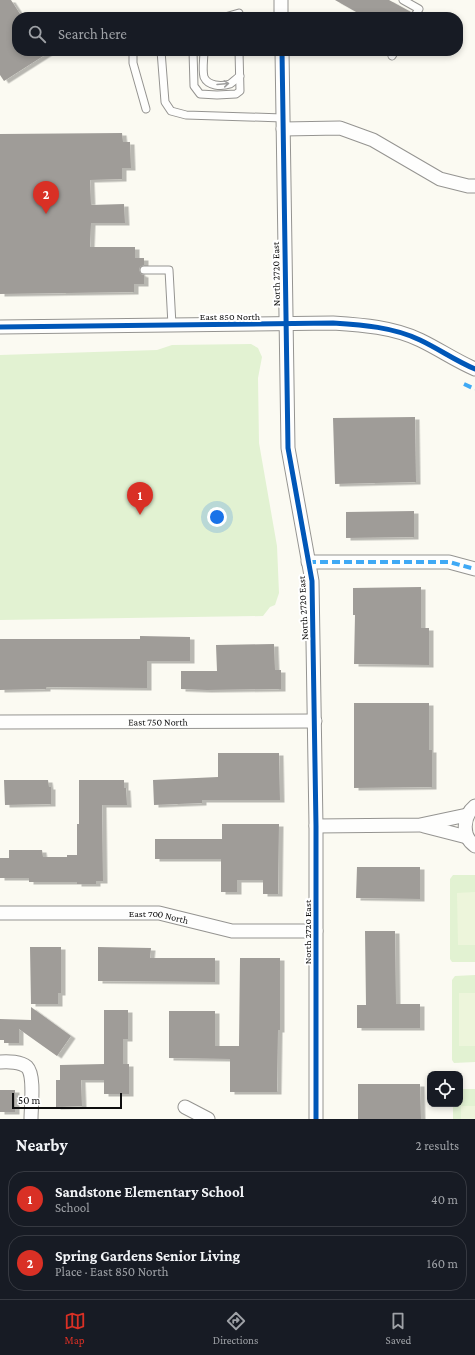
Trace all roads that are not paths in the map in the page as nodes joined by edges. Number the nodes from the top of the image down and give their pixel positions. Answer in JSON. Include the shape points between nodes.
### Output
{"nodes":[{"id":1,"x":281,"y":0,"type":"edge"},
{"id":2,"x":403,"y":0,"type":"edge"},
{"id":3,"x":281,"y":12,"type":"edge"},
{"id":4,"x":417,"y":12,"type":"edge"},
{"id":5,"x":133,"y":56,"type":"edge"},
{"id":6,"x":161,"y":56,"type":"edge"},
{"id":7,"x":193,"y":56,"type":"edge"},
{"id":8,"x":204,"y":56,"type":"edge"},
{"id":9,"x":239,"y":56,"type":"edge"},
{"id":10,"x":282,"y":56,"type":"edge"},
{"id":11,"x":240,"y":76,"type":"junction"},
{"id":12,"x":146,"y":109,"type":"dead end"},
{"id":13,"x":283,"y":123,"type":"junction"},
{"id":14,"x":475,"y":186,"type":"edge"},
{"id":15,"x":144,"y":270,"type":"dead end"},
{"id":16,"x":286,"y":324,"type":"junction"},
{"id":17,"x":172,"y":325,"type":"junction"},
{"id":18,"x":0,"y":327,"type":"edge"},
{"id":19,"x":475,"y":368,"type":"edge"},
{"id":20,"x":308,"y":562,"type":"junction"},
{"id":21,"x":475,"y":569,"type":"edge"},
{"id":22,"x":315,"y":721,"type":"junction"},
{"id":23,"x":0,"y":722,"type":"edge"},
{"id":24,"x":471,"y":811,"type":"edge"},
{"id":25,"x":420,"y":825,"type":"junction"},
{"id":26,"x":316,"y":826,"type":"junction"},
{"id":27,"x":471,"y":842,"type":"edge"},
{"id":28,"x":0,"y":913,"type":"edge"},
{"id":29,"x":316,"y":931,"type":"junction"},
{"id":30,"x":0,"y":1062,"type":"edge"},
{"id":31,"x":185,"y":1106,"type":"dead end"},
{"id":32,"x":31,"y":1119,"type":"edge"},
{"id":33,"x":208,"y":1119,"type":"edge"},
{"id":34,"x":316,"y":1119,"type":"edge"}],
"edges":[{"from":1,"to":3,"type":"street"},
{"from":2,"to":4,"type":"lane","via":[[419,9]]},
{"from":5,"to":12,"type":"lane"},
{"from":6,"to":13,"type":"lane","via":[[165,102],[171,110],[186,115]]},
{"from":7,"to":11,"type":"lane","via":[[194,86],[200,94],[236,94],[240,91]]},
{"from":8,"to":11,"type":"lane","one_way":true,"via":[[204,75],[206,81],[213,85],[231,84]]},
{"from":9,"to":11,"type":"lane"},
{"from":10,"to":13,"type":"street","name":"North 2720 East"},
{"from":13,"to":14,"type":"street","via":[[340,128],[374,140],[440,179]]},
{"from":13,"to":16,"type":"street","name":"North 2720 East"},
{"from":15,"to":17,"type":"lane","via":[[169,270]]},
{"from":16,"to":17,"type":"street","name":"East 850 North"},
{"from":16,"to":19,"type":"street","name":"East 850 North","via":[[361,324],[390,329],[420,340]]},
{"from":16,"to":20,"type":"street","name":"North 2720 East","via":[[288,448]]},
{"from":17,"to":18,"type":"street","name":"East 850 North"},
{"from":20,"to":21,"type":"street","via":[[449,562]]},
{"from":20,"to":22,"type":"street","name":"North 2720 East","via":[[312,581]]},
{"from":22,"to":23,"type":"street","name":"East 750 North"},
{"from":22,"to":26,"type":"street","name":"North 2720 East"},
{"from":24,"to":25,"type":"street"},
{"from":24,"to":27,"type":"street","via":[[465,822]]},
{"from":25,"to":26,"type":"street"},
{"from":25,"to":27,"type":"street"},
{"from":26,"to":29,"type":"street","name":"North 2720 East"},
{"from":28,"to":29,"type":"street","name":"East 700 North","via":[[159,913],[232,931]]},
{"from":29,"to":34,"type":"street","name":"North 2720 East"},
{"from":30,"to":32,"type":"street","via":[[15,1062],[25,1066],[32,1075]]},
{"from":31,"to":33,"type":"street"}]}
